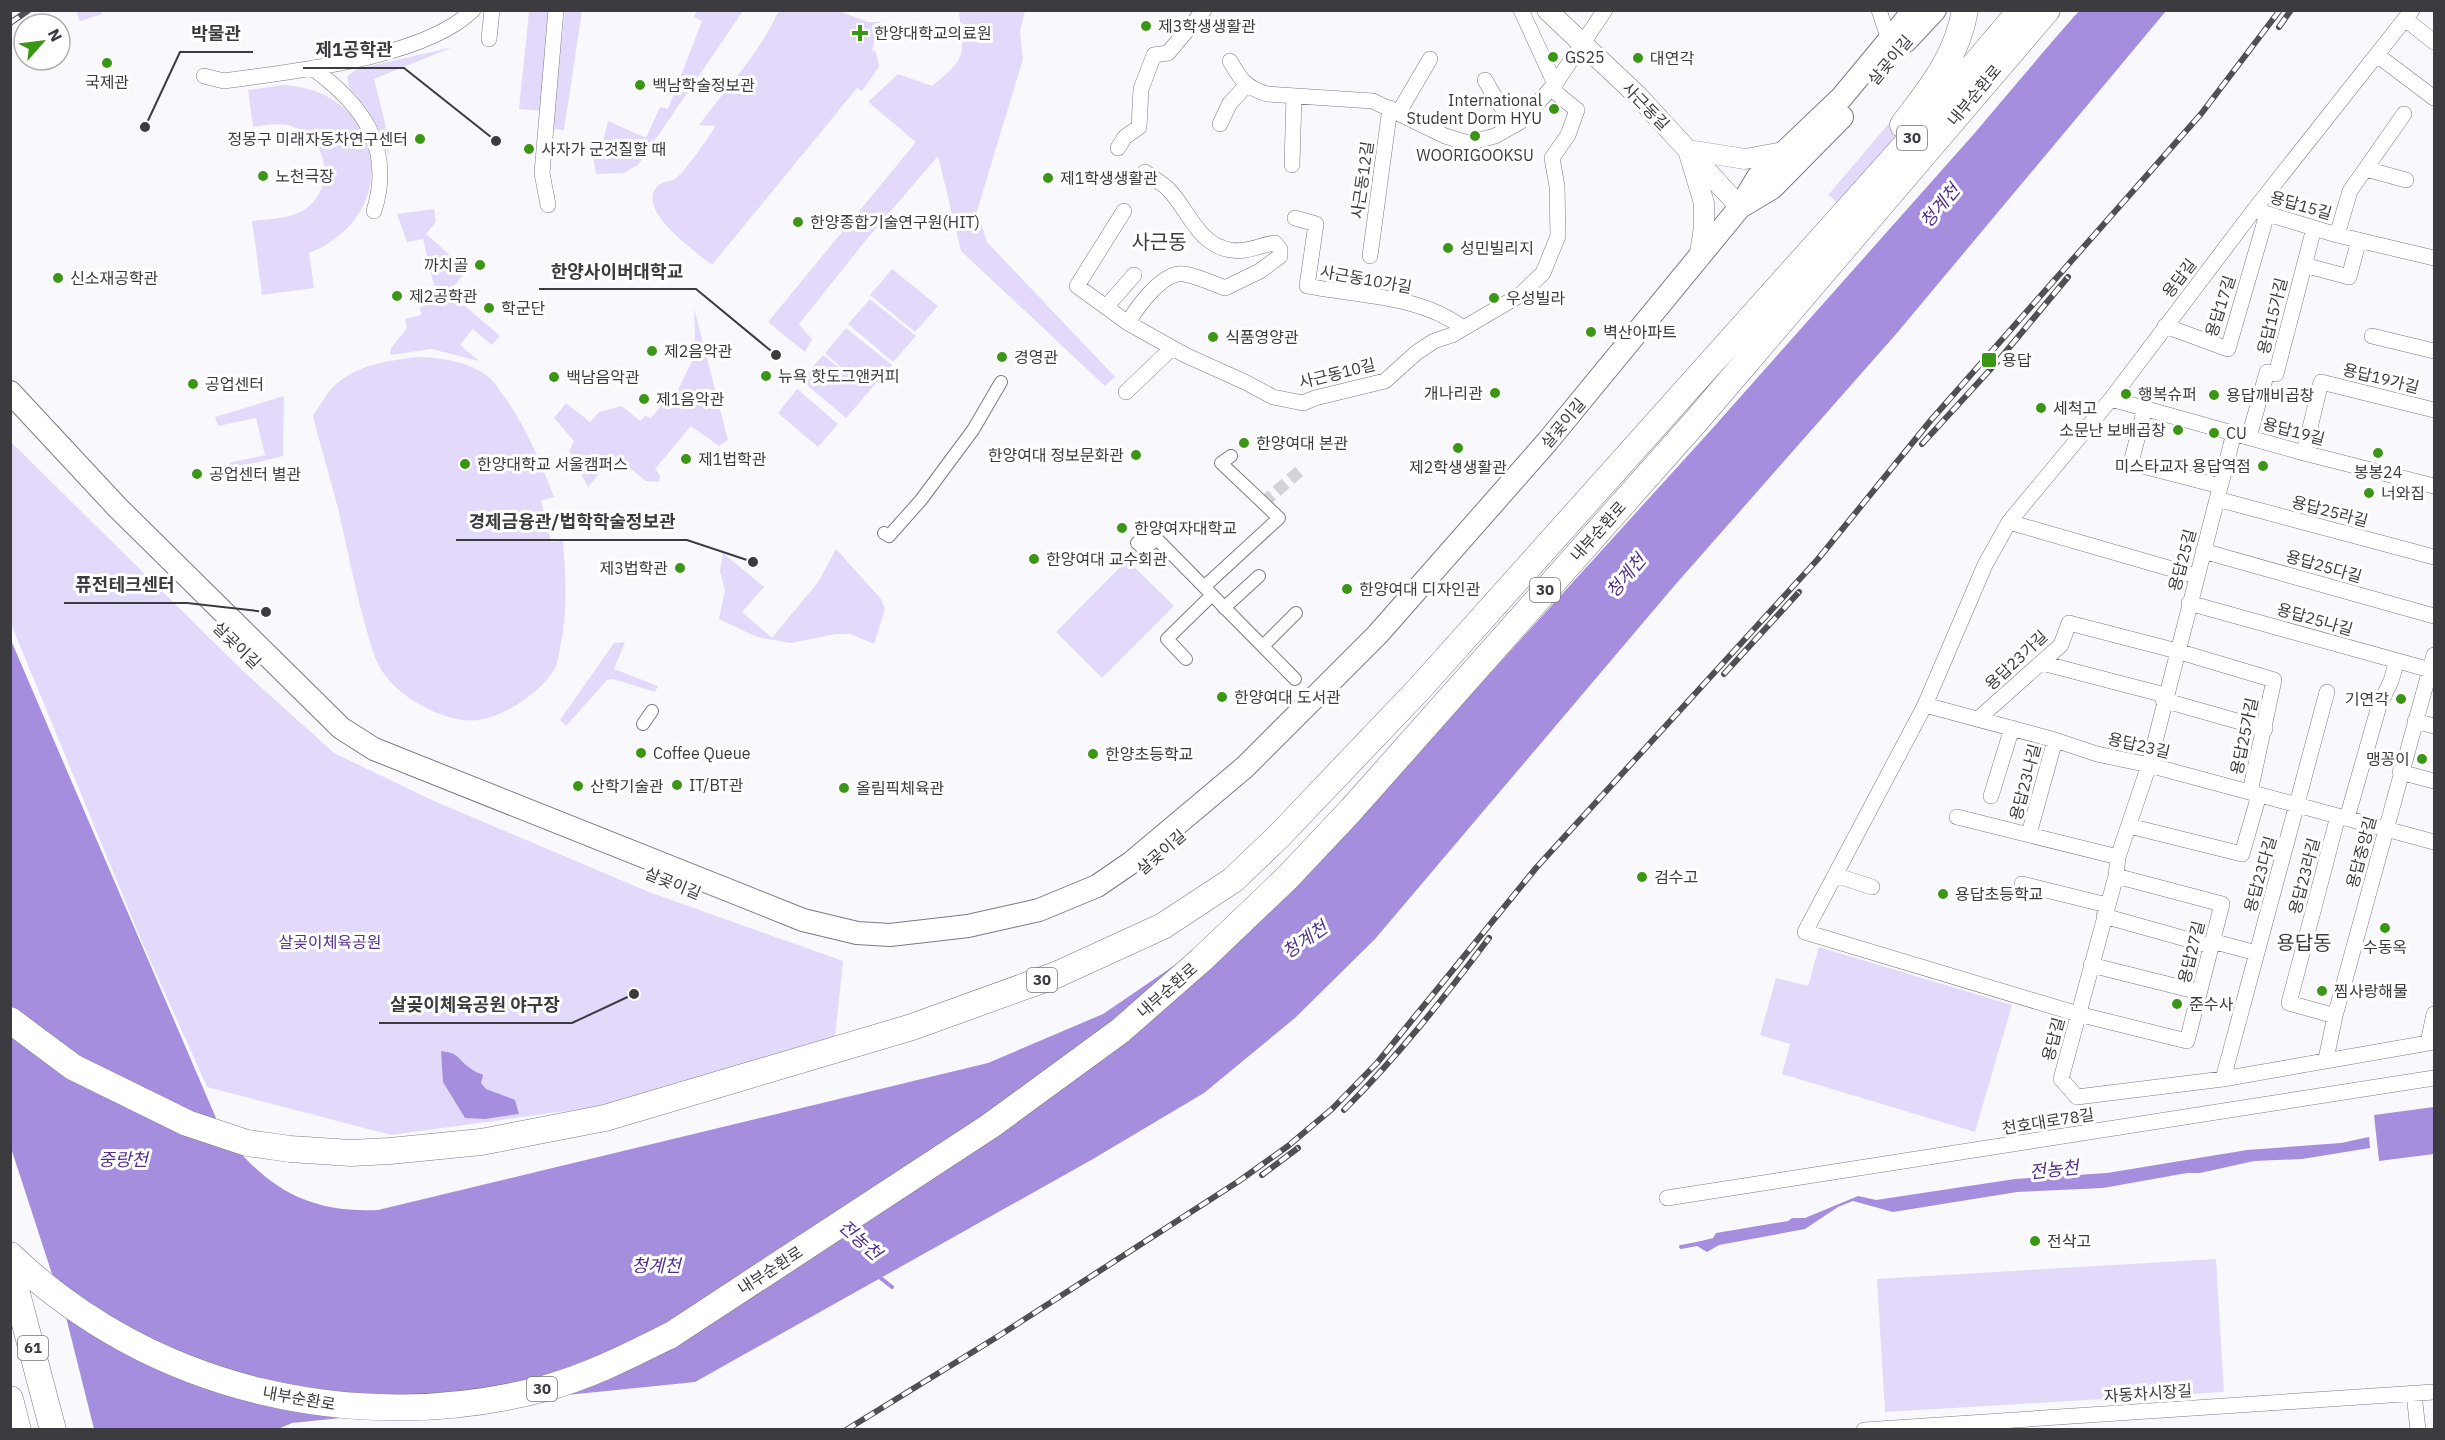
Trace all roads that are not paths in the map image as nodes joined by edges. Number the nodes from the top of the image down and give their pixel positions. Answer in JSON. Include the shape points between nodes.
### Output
{"nodes":[{"id":1,"x":472,"y":10,"type":"edge"},
{"id":2,"x":492,"y":10,"type":"edge"},
{"id":3,"x":556,"y":10,"type":"edge"},
{"id":4,"x":1204,"y":10,"type":"edge"},
{"id":5,"x":1521,"y":10,"type":"edge"},
{"id":6,"x":1547,"y":10,"type":"edge"},
{"id":7,"x":1605,"y":10,"type":"edge"},
{"id":8,"x":1880,"y":10,"type":"edge"},
{"id":9,"x":1914,"y":10,"type":"edge"},
{"id":10,"x":1935,"y":10,"type":"edge"},
{"id":11,"x":1965,"y":10,"type":"edge"},
{"id":12,"x":2021,"y":10,"type":"edge"},
{"id":13,"x":2047,"y":10,"type":"edge"},
{"id":14,"x":2063,"y":10,"type":"edge"},
{"id":15,"x":2409,"y":15,"type":"edge"},
{"id":16,"x":489,"y":39,"type":"dead end"},
{"id":17,"x":1889,"y":40,"type":"junction"},
{"id":18,"x":2019,"y":42,"type":"junction"},
{"id":19,"x":2434,"y":42,"type":"edge"},
{"id":20,"x":1581,"y":43,"type":"junction"},
{"id":21,"x":2377,"y":55,"type":"junction"},
{"id":22,"x":1430,"y":59,"type":"dead end"},
{"id":23,"x":1230,"y":61,"type":"dead end"},
{"id":24,"x":312,"y":68,"type":"junction"},
{"id":25,"x":204,"y":76,"type":"dead end"},
{"id":26,"x":1485,"y":80,"type":"dead end"},
{"id":27,"x":1555,"y":84,"type":"junction"},
{"id":28,"x":1247,"y":85,"type":"junction"},
{"id":29,"x":1294,"y":96,"type":"junction"},
{"id":30,"x":2434,"y":98,"type":"edge"},
{"id":31,"x":1394,"y":110,"type":"junction"},
{"id":32,"x":2404,"y":114,"type":"dead end"},
{"id":33,"x":1220,"y":124,"type":"dead end"},
{"id":34,"x":1515,"y":125,"type":"junction"},
{"id":35,"x":1118,"y":148,"type":"dead end"},
{"id":36,"x":1688,"y":150,"type":"junction"},
{"id":37,"x":1784,"y":152,"type":"junction"},
{"id":38,"x":1292,"y":165,"type":"dead end"},
{"id":39,"x":2366,"y":169,"type":"junction"},
{"id":40,"x":1145,"y":172,"type":"dead end"},
{"id":41,"x":2406,"y":180,"type":"dead end"},
{"id":42,"x":548,"y":204,"type":"dead end"},
{"id":43,"x":1740,"y":207,"type":"junction"},
{"id":44,"x":374,"y":211,"type":"dead end"},
{"id":45,"x":1124,"y":211,"type":"dead end"},
{"id":46,"x":2261,"y":212,"type":"junction"},
{"id":47,"x":1295,"y":218,"type":"dead end"},
{"id":48,"x":2314,"y":228,"type":"junction"},
{"id":49,"x":2337,"y":235,"type":"junction"},
{"id":50,"x":2359,"y":240,"type":"junction"},
{"id":51,"x":1370,"y":256,"type":"dead end"},
{"id":52,"x":2434,"y":258,"type":"edge"},
{"id":53,"x":1699,"y":259,"type":"junction"},
{"id":54,"x":1800,"y":263,"type":"junction"},
{"id":55,"x":2304,"y":265,"type":"junction"},
{"id":56,"x":1134,"y":275,"type":"dead end"},
{"id":57,"x":1107,"y":306,"type":"junction"},
{"id":58,"x":1128,"y":323,"type":"junction"},
{"id":59,"x":2165,"y":326,"type":"junction"},
{"id":60,"x":1457,"y":331,"type":"junction"},
{"id":61,"x":2372,"y":336,"type":"dead end"},
{"id":62,"x":1172,"y":348,"type":"junction"},
{"id":63,"x":2434,"y":351,"type":"edge"},
{"id":64,"x":1001,"y":382,"type":"dead end"},
{"id":65,"x":10,"y":392,"type":"edge"},
{"id":66,"x":1126,"y":392,"type":"dead end"},
{"id":67,"x":2111,"y":399,"type":"junction"},
{"id":68,"x":2145,"y":408,"type":"junction"},
{"id":69,"x":10,"y":410,"type":"edge"},
{"id":70,"x":2434,"y":410,"type":"edge"},
{"id":71,"x":2241,"y":435,"type":"junction"},
{"id":72,"x":2304,"y":453,"type":"junction"},
{"id":73,"x":1231,"y":456,"type":"dead end"},
{"id":74,"x":2434,"y":486,"type":"edge"},
{"id":75,"x":2218,"y":492,"type":"junction"},
{"id":76,"x":2009,"y":522,"type":"junction"},
{"id":77,"x":884,"y":533,"type":"dead end"},
{"id":78,"x":1151,"y":536,"type":"dead end"},
{"id":79,"x":2203,"y":551,"type":"junction"},
{"id":80,"x":2434,"y":557,"type":"edge"},
{"id":81,"x":1259,"y":576,"type":"dead end"},
{"id":82,"x":2196,"y":576,"type":"junction"},
{"id":83,"x":1208,"y":591,"type":"junction"},
{"id":84,"x":2189,"y":603,"type":"junction"},
{"id":85,"x":1224,"y":608,"type":"junction"},
{"id":86,"x":1296,"y":613,"type":"dead end"},
{"id":87,"x":2434,"y":616,"type":"edge"},
{"id":88,"x":1378,"y":634,"type":"junction"},
{"id":89,"x":1263,"y":646,"type":"junction"},
{"id":90,"x":2177,"y":651,"type":"junction"},
{"id":91,"x":1186,"y":659,"type":"dead end"},
{"id":92,"x":2397,"y":661,"type":"junction"},
{"id":93,"x":2042,"y":663,"type":"junction"},
{"id":94,"x":2433,"y":665,"type":"edge"},
{"id":95,"x":1295,"y":678,"type":"dead end"},
{"id":96,"x":2327,"y":692,"type":"dead end"},
{"id":97,"x":2164,"y":698,"type":"junction"},
{"id":98,"x":1925,"y":705,"type":"junction"},
{"id":99,"x":652,"y":711,"type":"dead end"},
{"id":100,"x":1978,"y":719,"type":"junction"},
{"id":101,"x":2415,"y":721,"type":"junction"},
{"id":102,"x":643,"y":724,"type":"dead end"},
{"id":103,"x":2434,"y":726,"type":"edge"},
{"id":104,"x":2012,"y":728,"type":"junction"},
{"id":105,"x":2265,"y":729,"type":"junction"},
{"id":106,"x":2055,"y":740,"type":"junction"},
{"id":107,"x":2149,"y":765,"type":"junction"},
{"id":108,"x":2400,"y":772,"type":"junction"},
{"id":109,"x":2434,"y":781,"type":"edge"},
{"id":110,"x":2254,"y":793,"type":"junction"},
{"id":111,"x":1991,"y":796,"type":"dead end"},
{"id":112,"x":2298,"y":805,"type":"junction"},
{"id":113,"x":1958,"y":817,"type":"dead end"},
{"id":114,"x":2343,"y":817,"type":"junction"},
{"id":115,"x":2129,"y":826,"type":"junction"},
{"id":116,"x":2386,"y":829,"type":"junction"},
{"id":117,"x":2030,"y":834,"type":"junction"},
{"id":118,"x":2434,"y":842,"type":"edge"},
{"id":119,"x":2118,"y":857,"type":"junction"},
{"id":120,"x":1835,"y":875,"type":"junction"},
{"id":121,"x":2115,"y":876,"type":"junction"},
{"id":122,"x":2022,"y":884,"type":"dead end"},
{"id":123,"x":1872,"y":887,"type":"dead end"},
{"id":124,"x":2105,"y":910,"type":"junction"},
{"id":125,"x":2212,"y":943,"type":"junction"},
{"id":126,"x":2256,"y":952,"type":"junction"},
{"id":127,"x":2091,"y":965,"type":"junction"},
{"id":128,"x":2199,"y":992,"type":"junction"},
{"id":129,"x":2078,"y":1014,"type":"junction"},
{"id":130,"x":2434,"y":1014,"type":"edge"},
{"id":131,"x":2335,"y":1016,"type":"junction"},
{"id":132,"x":10,"y":1020,"type":"edge"},
{"id":133,"x":2431,"y":1042,"type":"edge"},
{"id":134,"x":2326,"y":1059,"type":"junction"},
{"id":135,"x":2434,"y":1078,"type":"edge"},
{"id":136,"x":2223,"y":1079,"type":"junction"},
{"id":137,"x":1667,"y":1198,"type":"dead end"},
{"id":138,"x":10,"y":1256,"type":"edge"},
{"id":139,"x":10,"y":1267,"type":"edge"},
{"id":140,"x":2434,"y":1392,"type":"edge"},
{"id":141,"x":2414,"y":1394,"type":"junction"},
{"id":142,"x":10,"y":1399,"type":"edge"},
{"id":143,"x":18,"y":1430,"type":"edge"},
{"id":144,"x":53,"y":1430,"type":"edge"},
{"id":145,"x":1864,"y":1430,"type":"edge"},
{"id":146,"x":2418,"y":1430,"type":"edge"}],
"edges":[{"from":1,"to":24,"type":"street","via":[[463,20],[433,36],[361,59]]},
{"from":2,"to":16,"type":"street"},
{"from":3,"to":42,"type":"street","via":[[542,173]]},
{"from":4,"to":35,"type":"street","via":[[1168,53],[1154,56],[1141,88],[1139,127],[1125,136]]},
{"from":5,"to":27,"type":"street","name":"사근동10길"},
{"from":6,"to":20,"type":"street","name":"사근동길"},
{"from":7,"to":20,"type":"street"},
{"from":8,"to":17,"type":"street"},
{"from":9,"to":17,"type":"main road","name":"살곶이길"},
{"from":10,"to":43,"type":"main road","name":"살곶이길","via":[[1807,153],[1772,188]]},
{"from":11,"to":54,"type":"highway","via":[[1951,57],[1929,91]]},
{"from":12,"to":54,"type":"highway","name":"내부순환로","number":"30"},
{"from":13,"to":18,"type":"highway","name":"내부순환로","number":"30"},
{"from":14,"to":18,"type":"highway"},
{"from":15,"to":19,"type":"street"},
{"from":15,"to":21,"type":"street","name":"용답길"},
{"from":17,"to":37,"type":"main road","name":"살곶이길","via":[[1842,98]]},
{"from":18,"to":138,"type":"highway","name":"내부순환로","number":"30","via":[[1696,421],[1352,809],[1266,899],[1144,1011],[1031,1097],[671,1335],[602,1368],[514,1395],[417,1408],[331,1405],[239,1386],[147,1351],[70,1304]]},
{"from":20,"to":27,"type":"street"},
{"from":20,"to":36,"type":"street","name":"사근동길"},
{"from":21,"to":30,"type":"street"},
{"from":21,"to":46,"type":"street","name":"용답길"},
{"from":22,"to":31,"type":"street","name":"사근동12길"},
{"from":23,"to":28,"type":"street"},
{"from":24,"to":25,"type":"street","via":[[224,81]]},
{"from":24,"to":44,"type":"street","via":[[338,87],[367,123],[380,168]]},
{"from":26,"to":34,"type":"street"},
{"from":27,"to":34,"type":"street"},
{"from":27,"to":60,"type":"street","name":"사근동10길","via":[[1555,92],[1577,110],[1568,135],[1552,158],[1558,236],[1543,273],[1520,295]]},
{"from":28,"to":29,"type":"street","via":[[1267,94]]},
{"from":28,"to":33,"type":"street","via":[[1230,103]]},
{"from":29,"to":31,"type":"street","via":[[1373,101]]},
{"from":29,"to":38,"type":"street"},
{"from":31,"to":34,"type":"street","via":[[1468,143],[1495,136]]},
{"from":31,"to":51,"type":"street","name":"사근동12길"},
{"from":32,"to":39,"type":"street","name":"용답15길"},
{"from":36,"to":37,"type":"street","via":[[1745,159]]},
{"from":36,"to":43,"type":"street","name":"사근동길"},
{"from":36,"to":53,"type":"street","via":[[1704,203]]},
{"from":37,"to":43,"type":"main road","name":"살곶이길","via":[[1758,177]]},
{"from":39,"to":41,"type":"street"},
{"from":39,"to":49,"type":"street","name":"용답15길","via":[[2350,191]]},
{"from":40,"to":58,"type":"street","via":[[1168,189],[1201,235],[1215,245],[1243,250],[1275,243],[1280,256],[1225,288],[1182,273],[1168,278],[1139,304]]},
{"from":43,"to":53,"type":"main road","name":"살곶이길"},
{"from":45,"to":57,"type":"street","name":"사근동10길","via":[[1077,286]]},
{"from":46,"to":48,"type":"street","name":"용답15길"},
{"from":46,"to":59,"type":"street","name":"용답길"},
{"from":46,"to":59,"type":"street","name":"용답17길","via":[[2228,349]]},
{"from":47,"to":60,"type":"street","name":"사근동10가길","via":[[1316,224],[1307,286],[1404,302],[1435,312]]},
{"from":48,"to":49,"type":"street","name":"용답15길"},
{"from":48,"to":55,"type":"street","name":"용답15가길"},
{"from":49,"to":50,"type":"street","name":"용답15길"},
{"from":50,"to":52,"type":"street","name":"용답15길"},
{"from":50,"to":55,"type":"street","via":[[2349,278]]},
{"from":53,"to":88,"type":"main road","name":"살곶이길","via":[[1547,442]]},
{"from":54,"to":132,"type":"highway","name":"내부순환로","number":"30","via":[[1420,688],[1280,836],[1233,879],[1163,926],[1056,975],[912,1027],[605,1118],[481,1142],[380,1152],[290,1149],[247,1143],[187,1123],[73,1067]]},
{"from":55,"to":71,"type":"street","name":"용답15가길","via":[[2276,374],[2267,372]]},
{"from":56,"to":57,"type":"street"},
{"from":57,"to":58,"type":"street","name":"사근동10길"},
{"from":58,"to":62,"type":"street","name":"사근동10길"},
{"from":59,"to":67,"type":"street","name":"용답길"},
{"from":60,"to":62,"type":"street","name":"사근동10길","via":[[1416,353],[1385,381],[1303,403],[1273,397]]},
{"from":61,"to":63,"type":"street"},
{"from":62,"to":66,"type":"street"},
{"from":64,"to":77,"type":"street","via":[[973,430],[921,500],[889,536]]},
{"from":65,"to":88,"type":"main road","name":"살곶이길","via":[[118,508],[341,728],[374,749],[550,820],[803,920],[857,933],[890,935],[968,926],[1039,910],[1096,886],[1132,862],[1245,767]]},
{"from":67,"to":68,"type":"street","name":"용답19길"},
{"from":67,"to":76,"type":"street","name":"용답길"},
{"from":68,"to":71,"type":"street","name":"용답19길"},
{"from":68,"to":75,"type":"street","via":[[2131,463]]},
{"from":69,"to":88,"type":"main road","name":"살곶이길","via":[[216,626],[333,738],[368,760],[800,933],[855,945],[890,948],[970,939],[1042,922],[1101,896],[1140,872],[1252,771],[1359,663]]},
{"from":70,"to":72,"type":"street","name":"용답19가길","via":[[2321,382]]},
{"from":71,"to":72,"type":"street","name":"용답19길"},
{"from":71,"to":75,"type":"street","name":"용답25길"},
{"from":72,"to":74,"type":"street","name":"용답19길"},
{"from":73,"to":83,"type":"street","via":[[1221,464],[1279,518]]},
{"from":75,"to":79,"type":"street","name":"용답25길"},
{"from":75,"to":80,"type":"street","name":"용답25라길"},
{"from":76,"to":82,"type":"street"},
{"from":76,"to":98,"type":"street","name":"용답길","via":[[1985,565]]},
{"from":78,"to":83,"type":"street"},
{"from":79,"to":82,"type":"street","name":"용답25길"},
{"from":79,"to":87,"type":"street","name":"용답25다길"},
{"from":81,"to":85,"type":"street"},
{"from":82,"to":84,"type":"street","name":"용답25길"},
{"from":83,"to":85,"type":"street"},
{"from":83,"to":91,"type":"street","via":[[1167,639]]},
{"from":84,"to":90,"type":"street","name":"용답25길"},
{"from":84,"to":92,"type":"street","name":"용답25나길"},
{"from":85,"to":89,"type":"street"},
{"from":86,"to":89,"type":"street"},
{"from":89,"to":95,"type":"street"},
{"from":90,"to":93,"type":"street","name":"용답23가길","via":[[2069,623],[2061,645]]},
{"from":90,"to":97,"type":"street","name":"용답25길"},
{"from":90,"to":105,"type":"street","name":"용답25가길","via":[[2274,680]]},
{"from":92,"to":94,"type":"street","name":"용답25나길"},
{"from":92,"to":114,"type":"street"},
{"from":93,"to":97,"type":"street"},
{"from":93,"to":100,"type":"street","name":"용답23가길"},
{"from":94,"to":101,"type":"street","name":"용답중앙길"},
{"from":96,"to":112,"type":"street"},
{"from":97,"to":105,"type":"street"},
{"from":97,"to":107,"type":"street","name":"용답25길"},
{"from":98,"to":100,"type":"street","name":"용답23길"},
{"from":98,"to":120,"type":"street","name":"용답길"},
{"from":99,"to":102,"type":"street"},
{"from":100,"to":104,"type":"street","name":"용답23길"},
{"from":101,"to":103,"type":"street"},
{"from":101,"to":108,"type":"street","name":"용답중앙길"},
{"from":104,"to":106,"type":"street","name":"용답23길"},
{"from":104,"to":111,"type":"street"},
{"from":105,"to":110,"type":"street","name":"용답25가길"},
{"from":106,"to":107,"type":"street","name":"용답23길"},
{"from":106,"to":117,"type":"street","name":"용답23나길"},
{"from":107,"to":110,"type":"street","name":"용답23길"},
{"from":107,"to":115,"type":"street","name":"용답25길"},
{"from":108,"to":109,"type":"street"},
{"from":108,"to":116,"type":"street","name":"용답중앙길"},
{"from":110,"to":112,"type":"street","name":"용답23길"},
{"from":110,"to":115,"type":"street","via":[[2242,854]]},
{"from":112,"to":114,"type":"street","name":"용답23길"},
{"from":112,"to":126,"type":"street","name":"용답23다길"},
{"from":113,"to":117,"type":"street","name":"용답23나길"},
{"from":114,"to":116,"type":"street","name":"용답23길"},
{"from":114,"to":131,"type":"street","name":"용답23라길","via":[[2289,1003]]},
{"from":115,"to":119,"type":"street","name":"용답25길"},
{"from":116,"to":118,"type":"street","name":"용답23길"},
{"from":116,"to":131,"type":"street","name":"용답중앙길"},
{"from":117,"to":119,"type":"street","name":"용답23나길"},
{"from":119,"to":121,"type":"street","name":"용답25길"},
{"from":120,"to":123,"type":"street"},
{"from":120,"to":129,"type":"street","name":"용답길","via":[[1805,932]]},
{"from":121,"to":124,"type":"street","name":"용답25길"},
{"from":121,"to":125,"type":"street","name":"용답27길","via":[[2222,904]]},
{"from":122,"to":124,"type":"street"},
{"from":124,"to":125,"type":"street"},
{"from":124,"to":127,"type":"street","name":"용답25길"},
{"from":125,"to":126,"type":"street"},
{"from":125,"to":128,"type":"street","name":"용답27길"},
{"from":126,"to":136,"type":"street","name":"용답23다길"},
{"from":127,"to":128,"type":"street"},
{"from":127,"to":129,"type":"street","name":"용답25길"},
{"from":128,"to":129,"type":"street","name":"용답27길","via":[[2187,1041]]},
{"from":129,"to":136,"type":"street","name":"용답길","via":[[2061,1079],[2077,1097]]},
{"from":130,"to":133,"type":"street","name":"용답길"},
{"from":131,"to":134,"type":"street","name":"용답중앙길"},
{"from":133,"to":134,"type":"street","name":"용답길"},
{"from":134,"to":136,"type":"street","name":"용답길"},
{"from":135,"to":137,"type":"street","name":"천호대로78길"},
{"from":139,"to":144,"type":"highway","number":"61"},
{"from":140,"to":141,"type":"street","name":"자동차시장길"},
{"from":141,"to":145,"type":"street","name":"자동차시장길"},
{"from":141,"to":146,"type":"street"},
{"from":142,"to":143,"type":"highway"}]}
